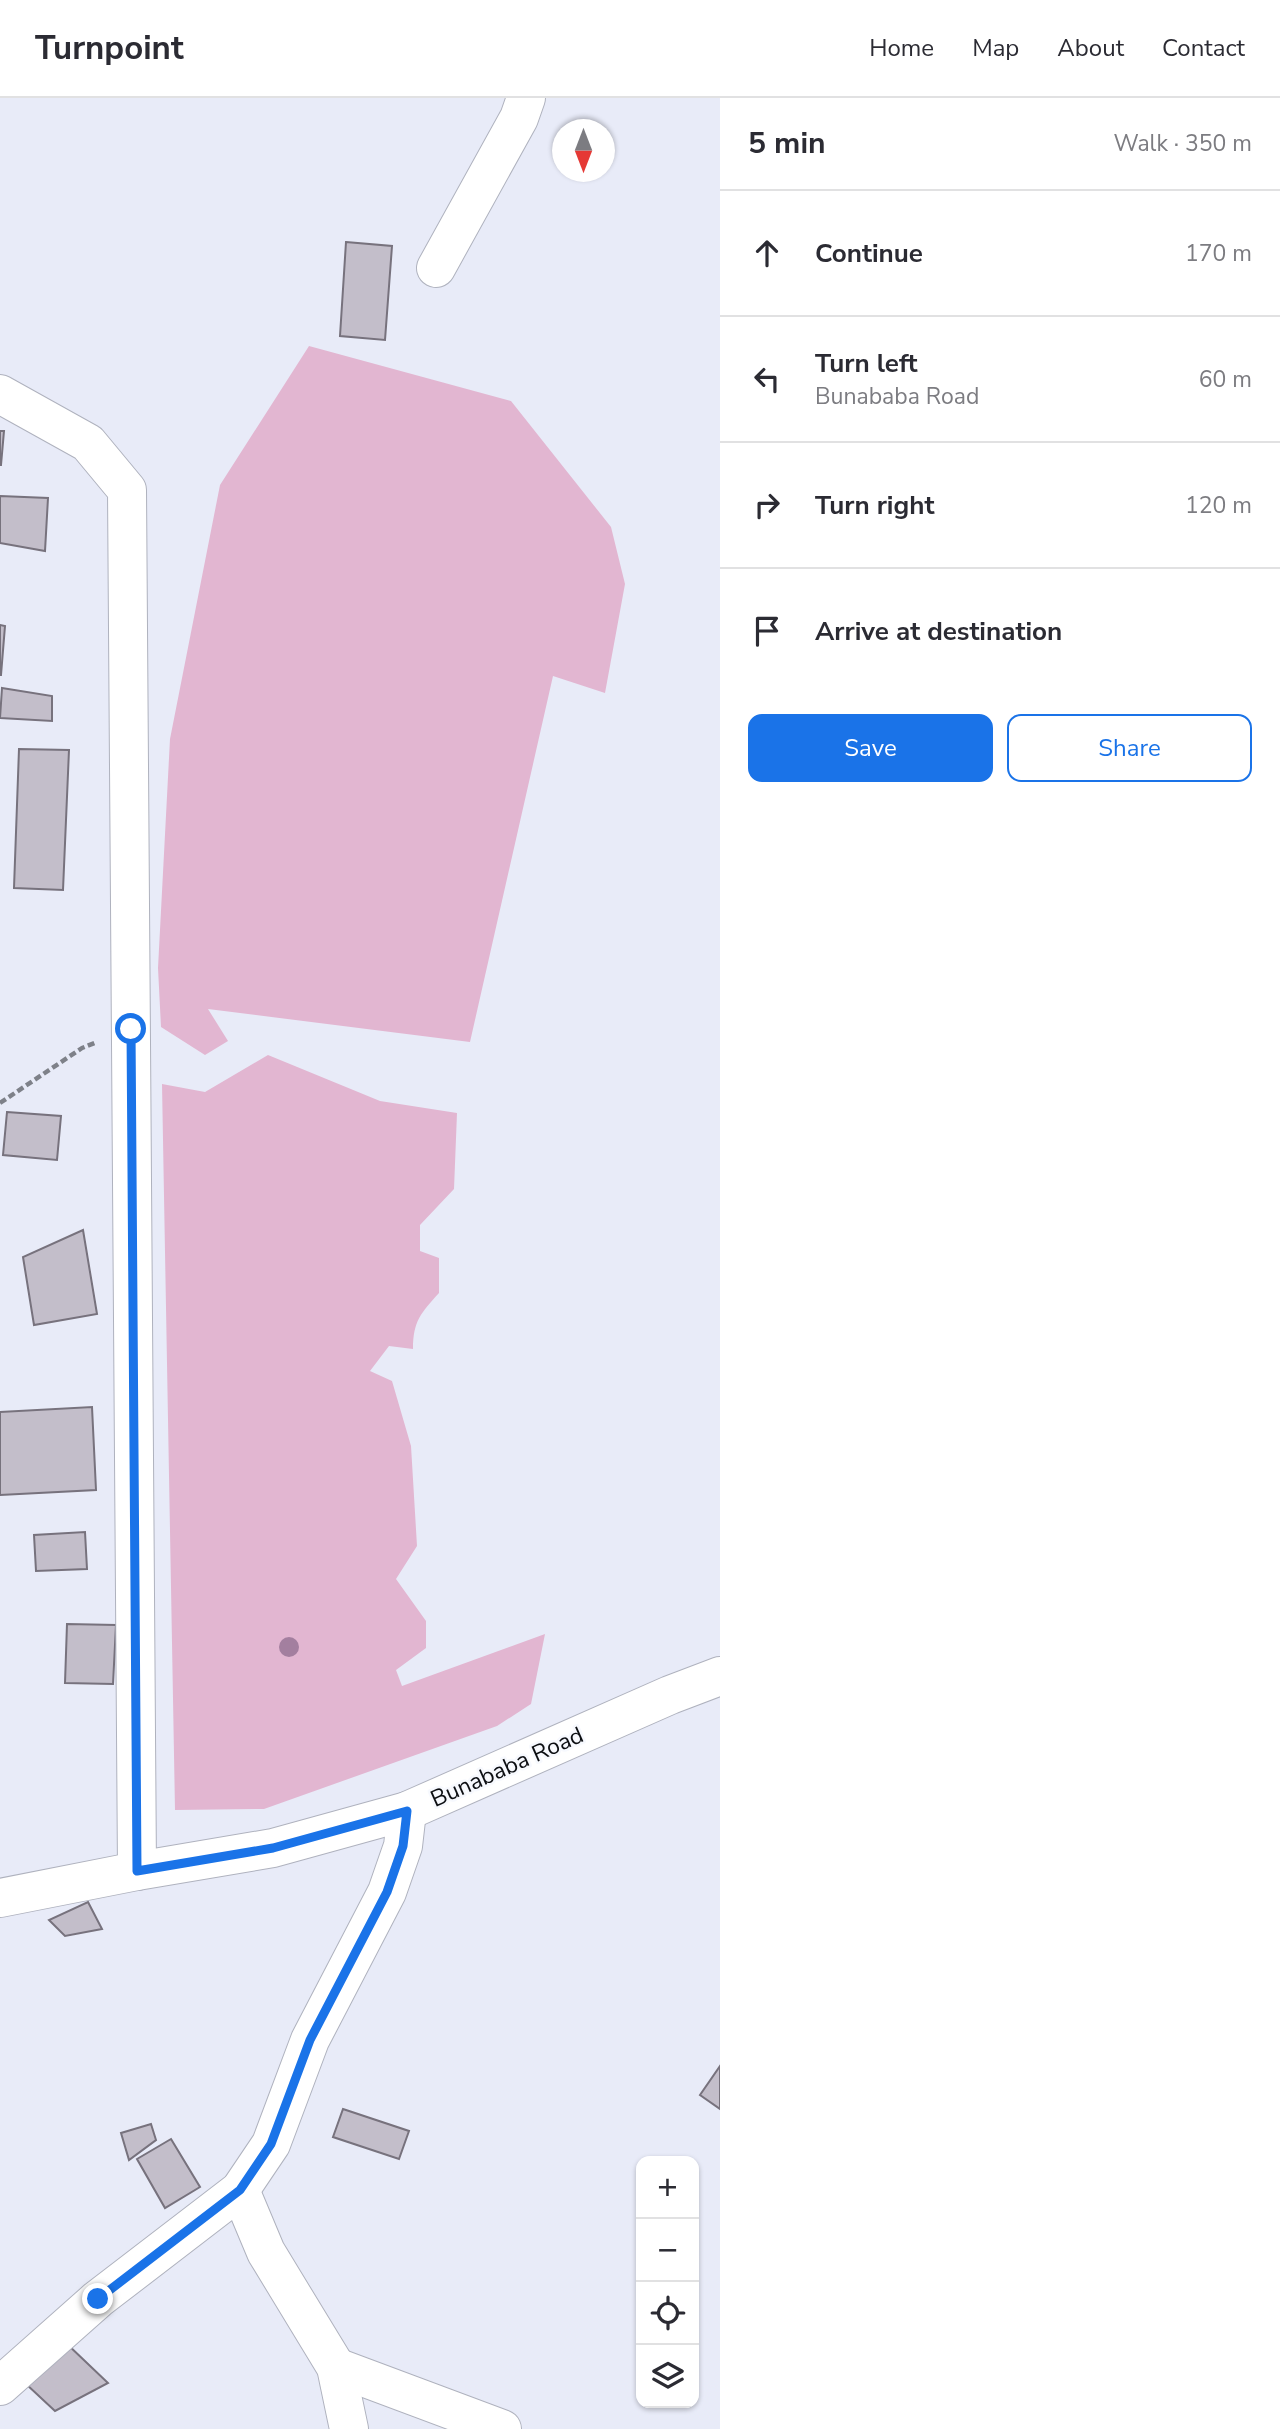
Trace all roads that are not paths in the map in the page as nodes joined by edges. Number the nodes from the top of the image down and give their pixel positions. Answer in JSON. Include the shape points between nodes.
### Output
{"nodes":[{"id":1,"x":526,"y":98,"type":"edge"},
{"id":2,"x":436,"y":268,"type":"dead end"},
{"id":3,"x":0,"y":394,"type":"edge"},
{"id":4,"x":720,"y":1676,"type":"edge"},
{"id":5,"x":407,"y":1811,"type":"junction"},
{"id":6,"x":137,"y":1871,"type":"junction"},
{"id":7,"x":0,"y":1898,"type":"edge"},
{"id":8,"x":240,"y":2190,"type":"junction"},
{"id":9,"x":336,"y":2367,"type":"junction"},
{"id":10,"x":0,"y":2386,"type":"edge"},
{"id":11,"x":349,"y":2429,"type":"edge"},
{"id":12,"x":502,"y":2429,"type":"edge"}],
"edges":[{"from":1,"to":2,"type":"street"},
{"from":3,"to":6,"type":"street","via":[[89,443],[127,490]]},
{"from":4,"to":5,"type":"street","name":"Bunababa Road"},
{"from":5,"to":6,"type":"street","name":"Bunababa Road","via":[[273,1848]]},
{"from":5,"to":8,"type":"street","via":[[403,1846],[387,1892],[310,2040],[271,2144]]},
{"from":6,"to":7,"type":"street","name":"Bunababa Road"},
{"from":8,"to":9,"type":"street","via":[[266,2252]]},
{"from":8,"to":10,"type":"street","via":[[98,2299]]},
{"from":9,"to":11,"type":"street"},
{"from":9,"to":12,"type":"street"}]}
